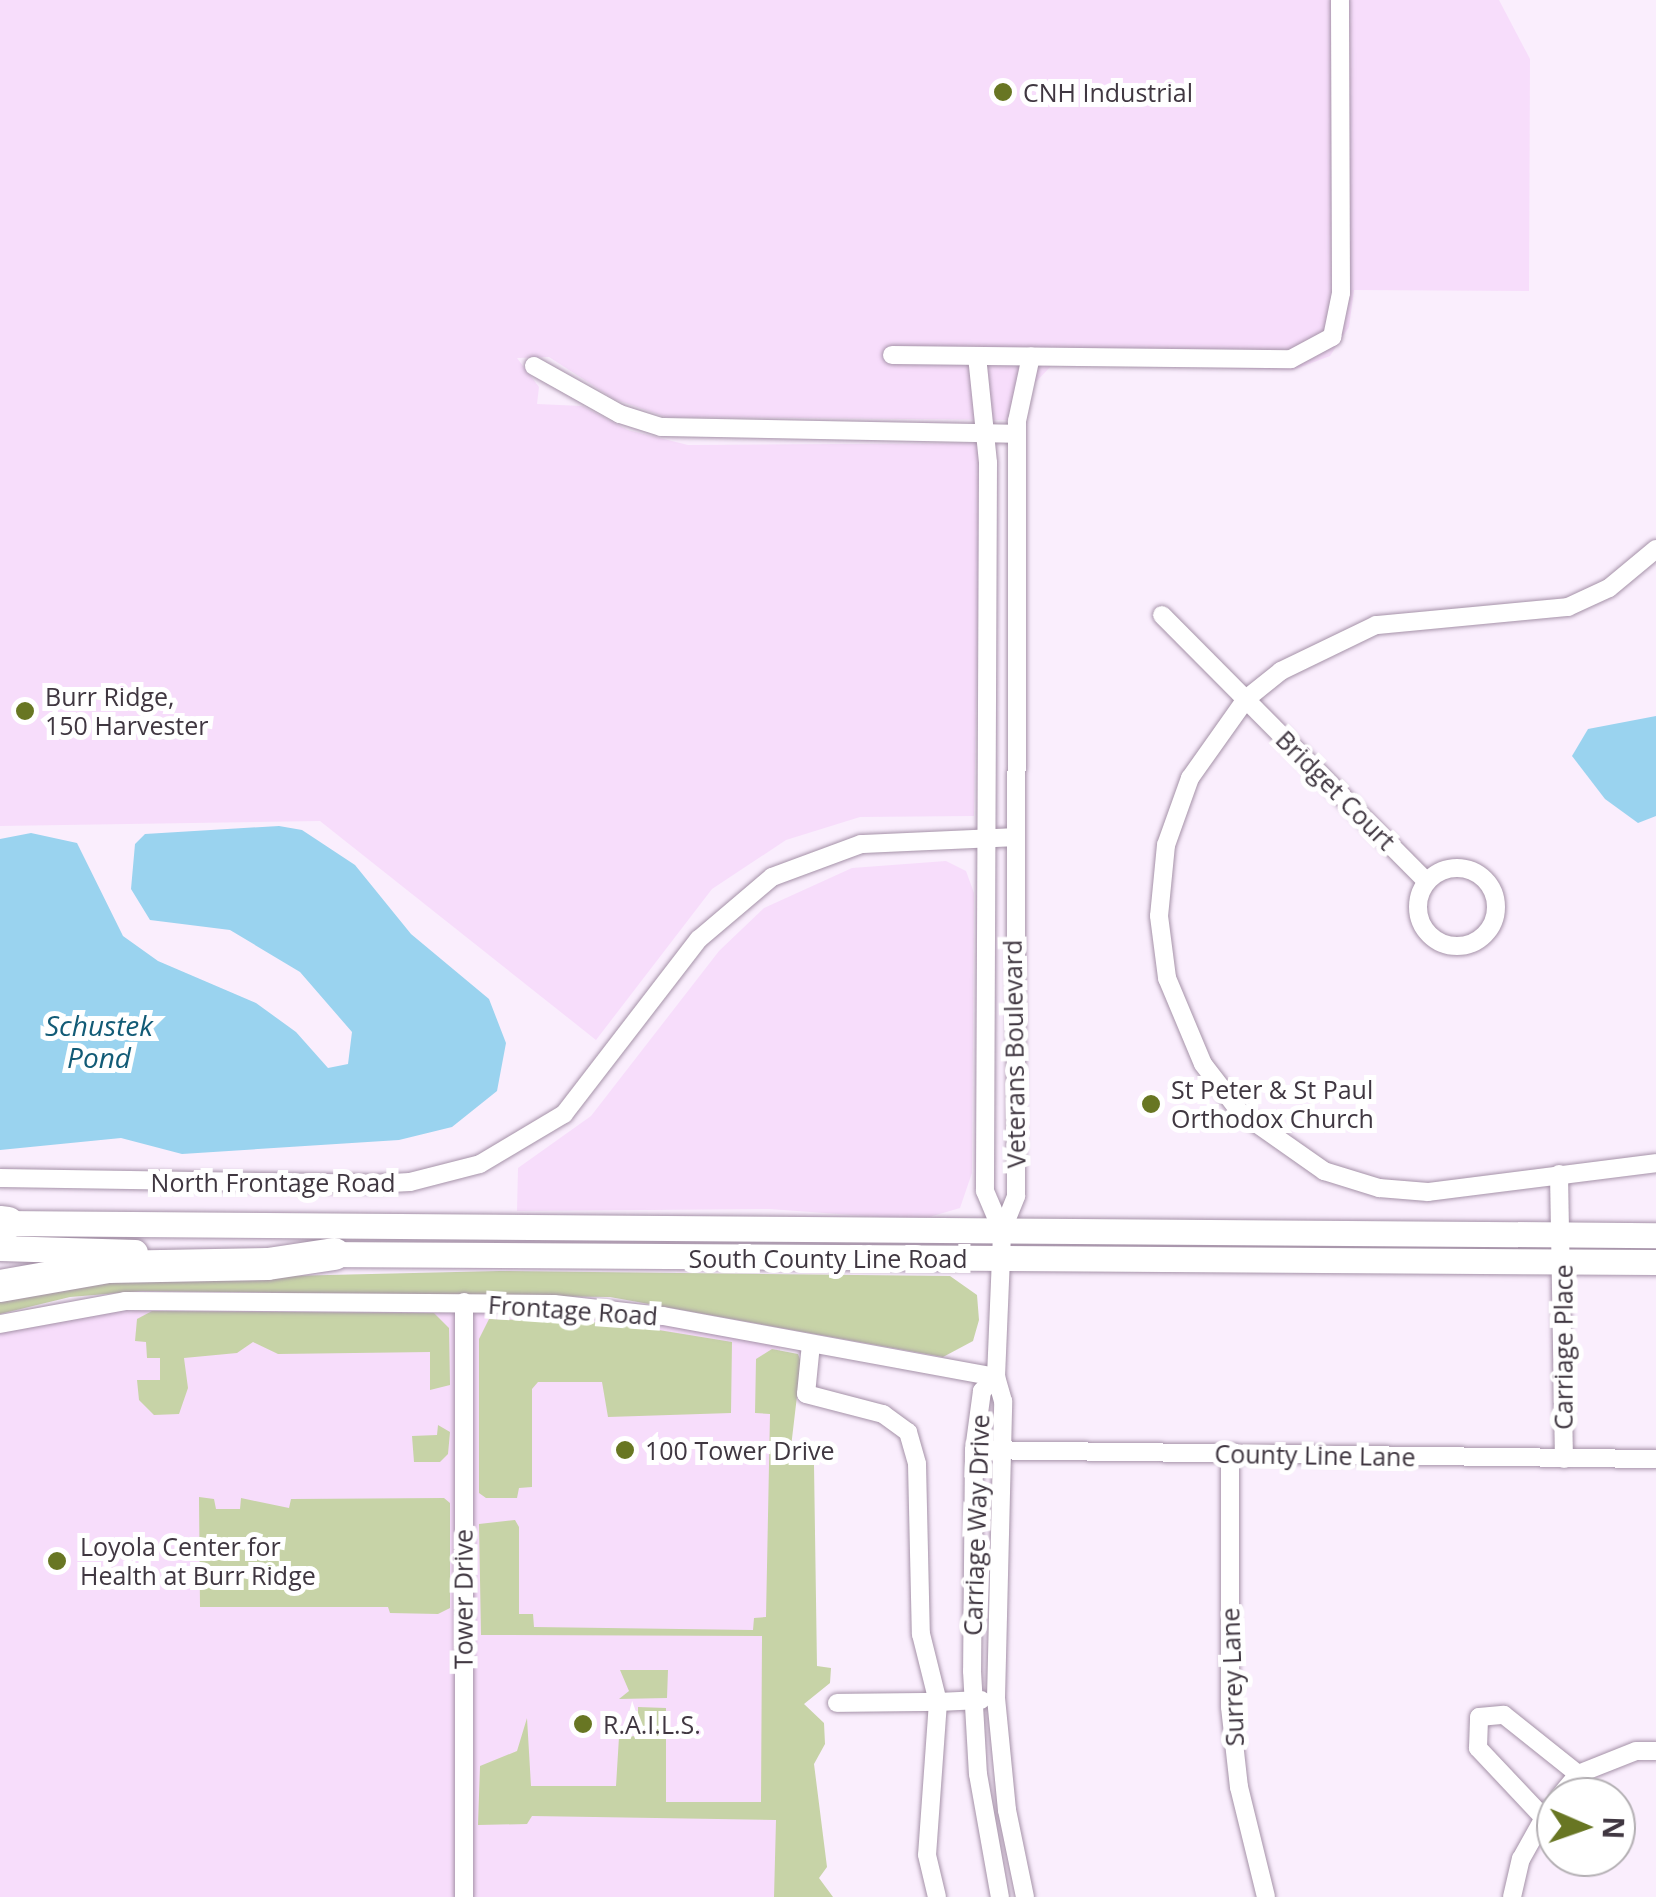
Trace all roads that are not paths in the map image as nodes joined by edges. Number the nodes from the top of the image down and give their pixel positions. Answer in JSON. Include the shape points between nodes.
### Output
{"nodes":[{"id":1,"x":1340,"y":0,"type":"edge"},
{"id":2,"x":892,"y":355,"type":"dead end"},
{"id":3,"x":977,"y":356,"type":"junction"},
{"id":4,"x":1032,"y":356,"type":"junction"},
{"id":5,"x":534,"y":366,"type":"dead end"},
{"id":6,"x":986,"y":433,"type":"junction"},
{"id":7,"x":1017,"y":434,"type":"junction"},
{"id":8,"x":1656,"y":550,"type":"edge"},
{"id":9,"x":1162,"y":615,"type":"dead end"},
{"id":10,"x":1246,"y":699,"type":"junction"},
{"id":11,"x":984,"y":836,"type":"junction"},
{"id":12,"x":1014,"y":837,"type":"junction"},
{"id":13,"x":1426,"y":880,"type":"junction"},
{"id":14,"x":1656,"y":1164,"type":"edge"},
{"id":15,"x":1560,"y":1174,"type":"junction"},
{"id":16,"x":0,"y":1178,"type":"edge"},
{"id":17,"x":2,"y":1229,"type":"edge"},
{"id":18,"x":1002,"y":1231,"type":"junction"},
{"id":19,"x":1562,"y":1235,"type":"junction"},
{"id":20,"x":1656,"y":1236,"type":"edge"},
{"id":21,"x":334,"y":1254,"type":"junction"},
{"id":22,"x":1002,"y":1258,"type":"junction"},
{"id":23,"x":1563,"y":1262,"type":"junction"},
{"id":24,"x":1656,"y":1262,"type":"edge"},
{"id":25,"x":0,"y":1286,"type":"edge"},
{"id":26,"x":464,"y":1302,"type":"junction"},
{"id":27,"x":0,"y":1324,"type":"edge"},
{"id":28,"x":810,"y":1344,"type":"junction"},
{"id":29,"x":996,"y":1377,"type":"junction"},
{"id":30,"x":974,"y":1450,"type":"junction"},
{"id":31,"x":1001,"y":1451,"type":"junction"},
{"id":32,"x":1230,"y":1452,"type":"junction"},
{"id":33,"x":1564,"y":1459,"type":"junction"},
{"id":34,"x":1656,"y":1459,"type":"edge"},
{"id":35,"x":996,"y":1698,"type":"junction"},
{"id":36,"x":973,"y":1700,"type":"junction"},
{"id":37,"x":938,"y":1702,"type":"junction"},
{"id":38,"x":837,"y":1703,"type":"dead end"},
{"id":39,"x":1656,"y":1751,"type":"edge"},
{"id":40,"x":1578,"y":1774,"type":"junction"},
{"id":41,"x":1576,"y":1777,"type":"edge"},
{"id":42,"x":1006,"y":1810,"type":"junction"},
{"id":43,"x":1536,"y":1810,"type":"edge"},
{"id":44,"x":984,"y":1814,"type":"junction"},
{"id":45,"x":1536,"y":1831,"type":"edge"},
{"id":46,"x":464,"y":1897,"type":"edge"},
{"id":47,"x":937,"y":1897,"type":"edge"},
{"id":48,"x":1000,"y":1897,"type":"edge"},
{"id":49,"x":1026,"y":1897,"type":"edge"},
{"id":50,"x":1266,"y":1897,"type":"edge"},
{"id":51,"x":1512,"y":1897,"type":"edge"}],
"edges":[{"from":1,"to":4,"type":"street","via":[[1340,293],[1332,337],[1291,359]]},
{"from":2,"to":3,"type":"street"},
{"from":3,"to":4,"type":"street"},
{"from":3,"to":6,"type":"street","name":"Veterans Boulevard"},
{"from":4,"to":7,"type":"street","name":"Veterans Boulevard"},
{"from":5,"to":6,"type":"street","via":[[620,414],[661,427]]},
{"from":6,"to":7,"type":"street"},
{"from":6,"to":11,"type":"street","name":"Veterans Boulevard"},
{"from":7,"to":12,"type":"street","name":"Veterans Boulevard"},
{"from":8,"to":10,"type":"street","via":[[1609,588],[1568,607],[1427,616],[1352,633],[1305,655]]},
{"from":9,"to":10,"type":"street","name":"Bridget Court"},
{"from":10,"to":13,"type":"street","name":"Bridget Court"},
{"from":10,"to":15,"type":"street","via":[[1190,778],[1160,878],[1167,978],[1204,1064],[1240,1112],[1274,1142],[1349,1180],[1443,1192]]},
{"from":11,"to":12,"type":"street","name":"North Frontage Road"},
{"from":11,"to":16,"type":"street","name":"North Frontage Road","via":[[861,844],[808,860],[762,884],[699,939],[564,1114],[480,1164],[372,1184]]},
{"from":11,"to":18,"type":"street","name":"Veterans Boulevard","via":[[984,1191]]},
{"from":12,"to":18,"type":"street","name":"Veterans Boulevard","via":[[1016,1196]]},
{"from":13,"to":13,"type":"street","via":[[1416,916],[1433,940],[1461,948],[1481,942],[1496,921],[1488,880],[1468,868]]},
{"from":14,"to":15,"type":"street"},
{"from":15,"to":19,"type":"street","name":"Carriage Place"},
{"from":17,"to":18,"type":"main road","name":"South County Line Road"},
{"from":17,"to":21,"type":"main road","name":"South County Line Road"},
{"from":18,"to":19,"type":"main road","name":"South County Line Road"},
{"from":18,"to":22,"type":"street"},
{"from":19,"to":20,"type":"main road","name":"South County Line Road"},
{"from":19,"to":23,"type":"street","name":"Carriage Place"},
{"from":21,"to":22,"type":"main road","name":"South County Line Road"},
{"from":21,"to":25,"type":"highway","via":[[268,1264],[108,1267]]},
{"from":22,"to":23,"type":"main road","name":"South County Line Road"},
{"from":22,"to":29,"type":"street"},
{"from":23,"to":24,"type":"main road","name":"South County Line Road"},
{"from":23,"to":33,"type":"street","name":"Carriage Place"},
{"from":26,"to":27,"type":"street","name":"Frontage Road","via":[[125,1302]]},
{"from":26,"to":28,"type":"street","name":"Frontage Road","via":[[620,1311]]},
{"from":26,"to":46,"type":"street","name":"Tower Drive"},
{"from":28,"to":29,"type":"street","name":"Frontage Road"},
{"from":28,"to":37,"type":"street","via":[[806,1394],[883,1414],[908,1432],[916,1464],[921,1634]]},
{"from":29,"to":30,"type":"street","name":"Carriage Way Drive","via":[[982,1391]]},
{"from":29,"to":31,"type":"street","name":"Carriage Way Drive","via":[[1003,1401]]},
{"from":30,"to":31,"type":"street","name":"County Line Lane"},
{"from":30,"to":36,"type":"street","name":"Carriage Way Drive"},
{"from":31,"to":32,"type":"street","name":"County Line Lane"},
{"from":31,"to":35,"type":"street","name":"Carriage Way Drive"},
{"from":32,"to":33,"type":"street","name":"County Line Lane"},
{"from":32,"to":50,"type":"street","name":"Surrey Lane","via":[[1233,1746]]},
{"from":33,"to":34,"type":"street","name":"County Line Lane"},
{"from":35,"to":36,"type":"street"},
{"from":35,"to":42,"type":"street","name":"Carriage Way Drive"},
{"from":36,"to":37,"type":"street"},
{"from":36,"to":44,"type":"street","name":"Carriage Way Drive"},
{"from":37,"to":38,"type":"street"},
{"from":37,"to":47,"type":"street","via":[[927,1855]]},
{"from":39,"to":40,"type":"street"},
{"from":40,"to":41,"type":"street"},
{"from":40,"to":43,"type":"street","via":[[1504,1714],[1479,1717],[1478,1748]]},
{"from":42,"to":44,"type":"street"},
{"from":42,"to":49,"type":"street","name":"Carriage Way Drive"},
{"from":44,"to":48,"type":"street","name":"Carriage Way Drive"},
{"from":45,"to":51,"type":"street"}]}
